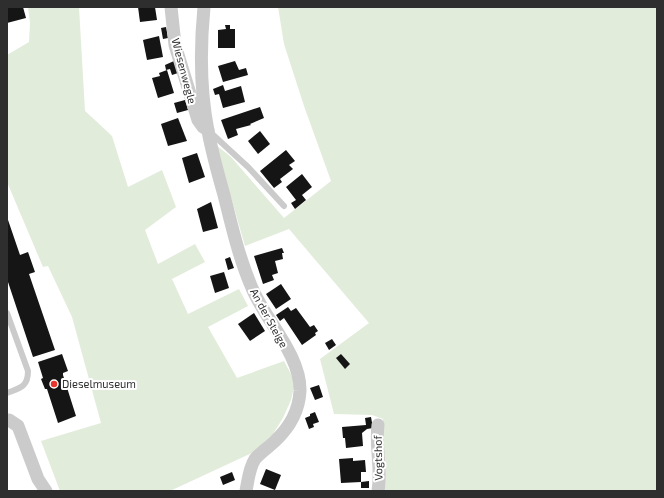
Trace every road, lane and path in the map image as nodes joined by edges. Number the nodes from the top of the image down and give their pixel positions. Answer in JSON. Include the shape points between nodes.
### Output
{"nodes":[{"id":1,"x":171,"y":7,"type":"edge"},
{"id":2,"x":204,"y":7,"type":"edge"},
{"id":3,"x":208,"y":130,"type":"junction"},
{"id":4,"x":284,"y":206,"type":"dead end"},
{"id":5,"x":7,"y":314,"type":"edge"},
{"id":6,"x":7,"y":393,"type":"edge"},
{"id":7,"x":7,"y":420,"type":"edge"},
{"id":8,"x":378,"y":425,"type":"dead end"},
{"id":9,"x":46,"y":491,"type":"edge"},
{"id":10,"x":246,"y":491,"type":"edge"},
{"id":11,"x":378,"y":491,"type":"edge"}],
"edges":[{"from":1,"to":3,"type":"street","name":"Wiesenwegle","via":[[175,45],[181,68],[198,120]]},
{"from":2,"to":3,"type":"street","name":"An der Steige","via":[[201,38],[202,75]]},
{"from":3,"to":4,"type":"lane","via":[[248,167]]},
{"from":3,"to":10,"type":"street","name":"An der Steige","via":[[244,269],[257,301],[291,357],[300,389],[298,406],[291,423],[254,460]]},
{"from":5,"to":6,"type":"lane","via":[[28,371],[28,378],[23,386]]},
{"from":7,"to":9,"type":"street","via":[[18,426],[38,479]]},
{"from":8,"to":11,"type":"street","name":"Vogtshof"}]}
